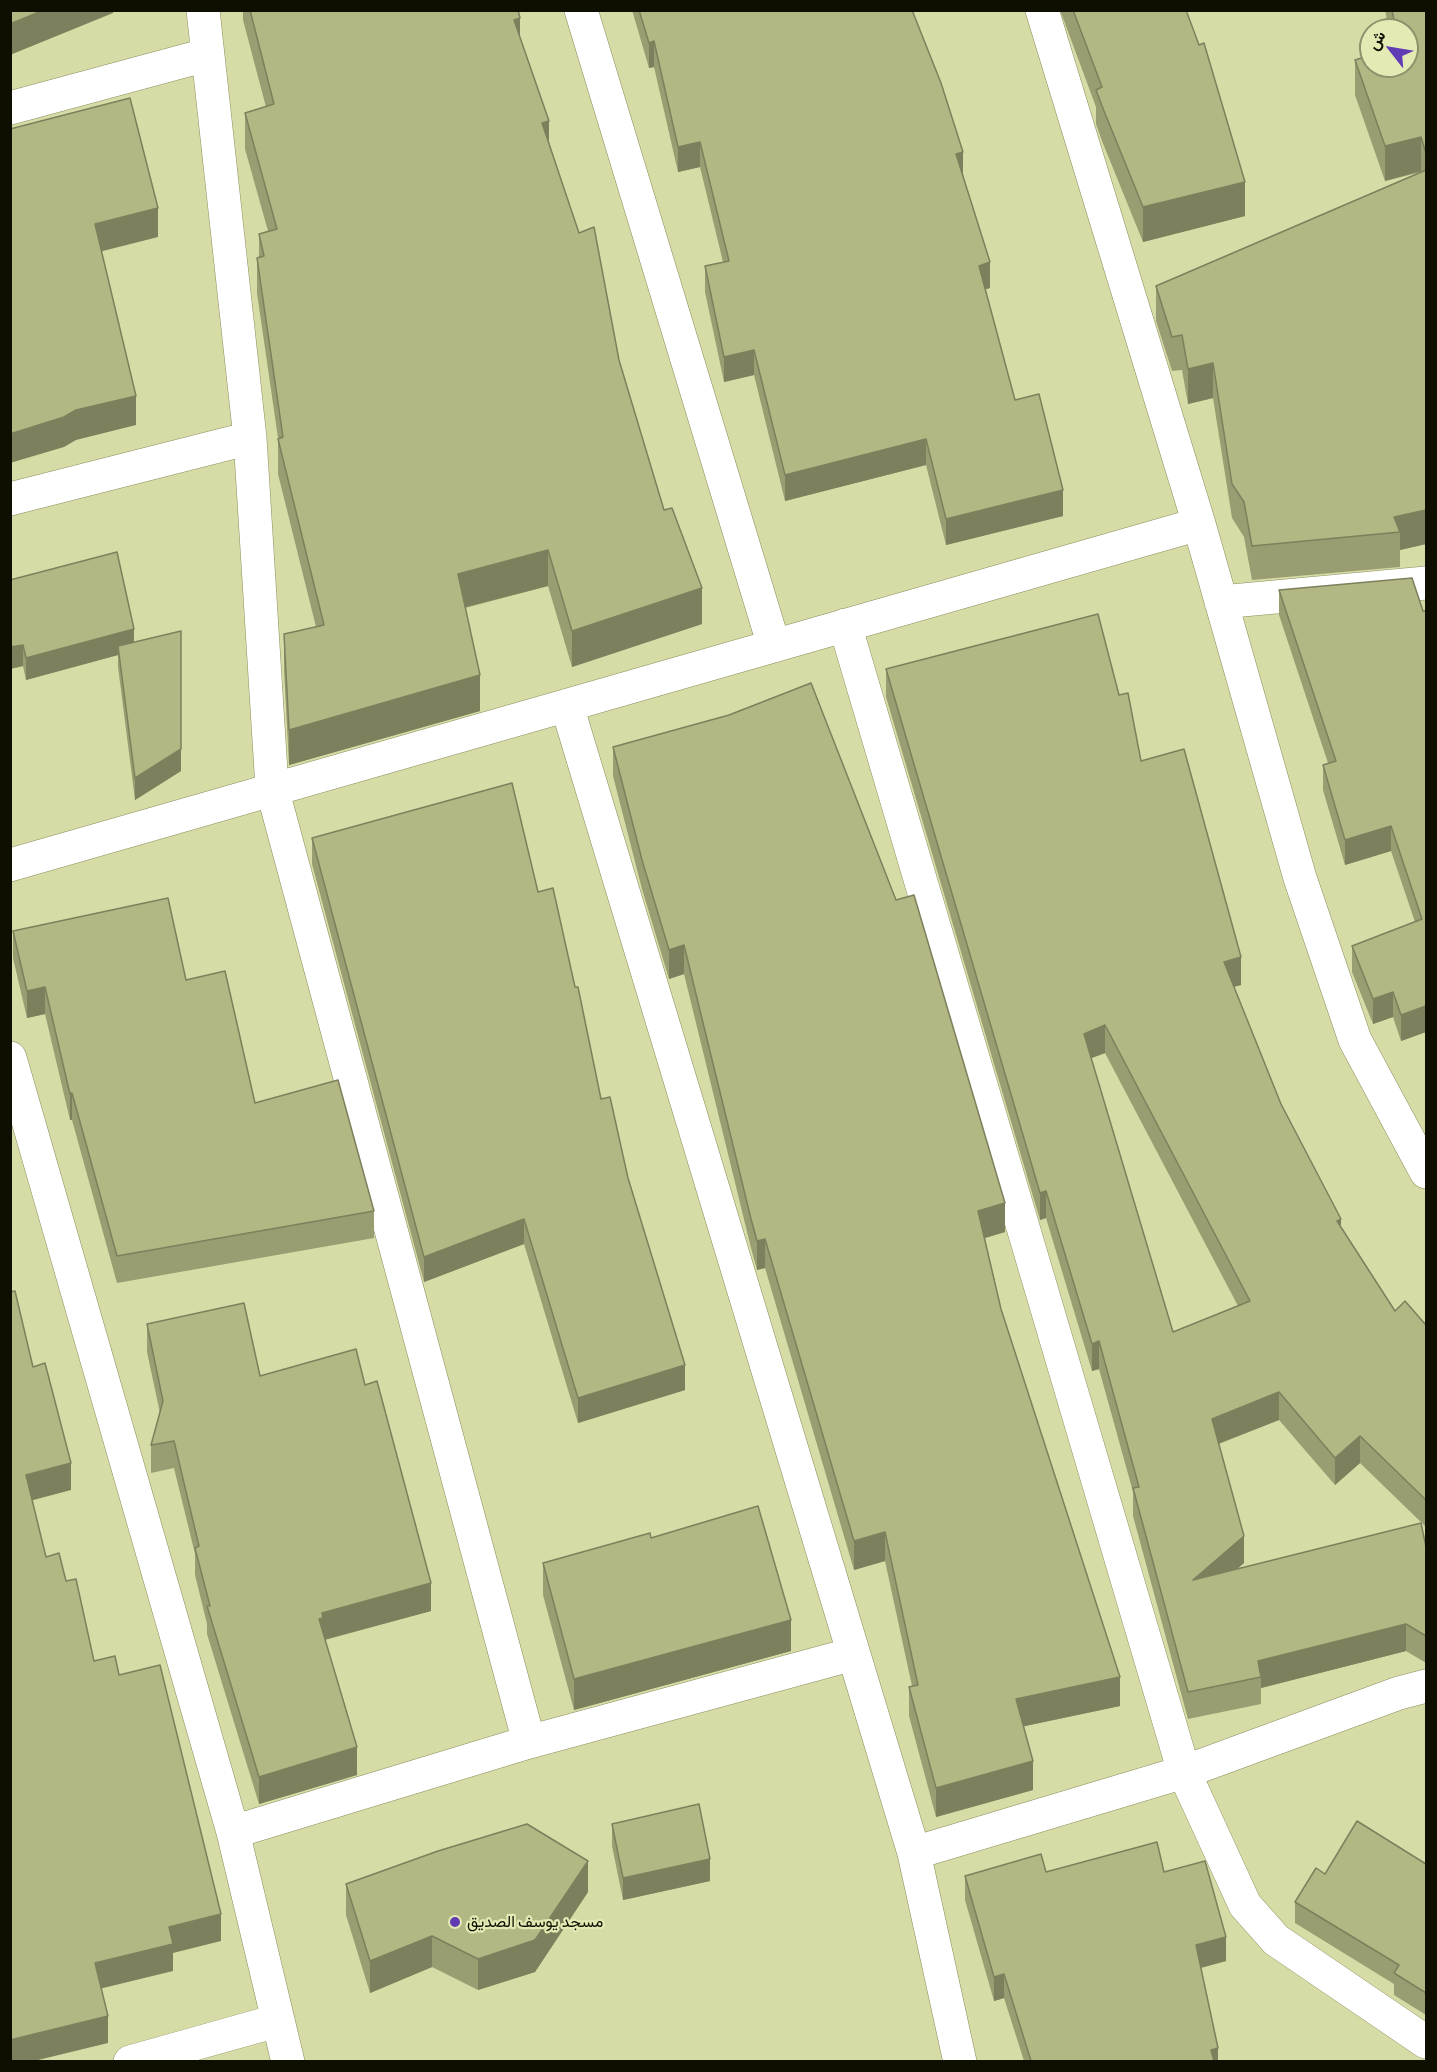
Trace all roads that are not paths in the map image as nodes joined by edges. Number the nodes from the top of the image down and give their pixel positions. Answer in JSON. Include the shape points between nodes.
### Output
{"nodes":[{"id":1,"x":203,"y":10,"type":"edge"},
{"id":2,"x":581,"y":10,"type":"edge"},
{"id":3,"x":1042,"y":10,"type":"edge"},
{"id":4,"x":206,"y":55,"type":"junction"},
{"id":5,"x":10,"y":108,"type":"edge"},
{"id":6,"x":250,"y":438,"type":"junction"},
{"id":7,"x":10,"y":499,"type":"edge"},
{"id":8,"x":1199,"y":524,"type":"junction"},
{"id":9,"x":1426,"y":583,"type":"edge"},
{"id":10,"x":1221,"y":602,"type":"junction"},
{"id":11,"x":845,"y":625,"type":"junction"},
{"id":12,"x":774,"y":646,"type":"junction"},
{"id":13,"x":567,"y":706,"type":"junction"},
{"id":14,"x":272,"y":788,"type":"junction"},
{"id":15,"x":10,"y":865,"type":"edge"},
{"id":16,"x":10,"y":1058,"type":"edge"},
{"id":17,"x":1426,"y":1172,"type":"edge"},
{"id":18,"x":854,"y":1654,"type":"junction"},
{"id":19,"x":1426,"y":1686,"type":"edge"},
{"id":20,"x":529,"y":1743,"type":"junction"},
{"id":21,"x":1184,"y":1772,"type":"junction"},
{"id":22,"x":233,"y":1832,"type":"junction"},
{"id":23,"x":914,"y":1853,"type":"junction"},
{"id":24,"x":276,"y":2021,"type":"junction"},
{"id":25,"x":1426,"y":2042,"type":"edge"},
{"id":26,"x":130,"y":2061,"type":"edge"},
{"id":27,"x":288,"y":2061,"type":"edge"},
{"id":28,"x":960,"y":2061,"type":"edge"}],
"edges":[{"from":1,"to":4,"type":"street"},
{"from":2,"to":12,"type":"street"},
{"from":3,"to":8,"type":"street"},
{"from":4,"to":5,"type":"street"},
{"from":4,"to":6,"type":"street"},
{"from":6,"to":7,"type":"street"},
{"from":6,"to":14,"type":"street"},
{"from":8,"to":10,"type":"street"},
{"from":8,"to":11,"type":"street"},
{"from":9,"to":10,"type":"street"},
{"from":10,"to":17,"type":"street","via":[[1300,878],[1355,1040]]},
{"from":11,"to":12,"type":"street"},
{"from":11,"to":21,"type":"street"},
{"from":12,"to":13,"type":"street"},
{"from":13,"to":14,"type":"street"},
{"from":13,"to":18,"type":"street"},
{"from":14,"to":15,"type":"street"},
{"from":14,"to":20,"type":"street"},
{"from":16,"to":22,"type":"street"},
{"from":18,"to":20,"type":"street"},
{"from":18,"to":23,"type":"street"},
{"from":19,"to":21,"type":"street"},
{"from":20,"to":22,"type":"street"},
{"from":21,"to":23,"type":"street"},
{"from":21,"to":25,"type":"street","via":[[1245,1905],[1276,1940]]},
{"from":22,"to":24,"type":"street"},
{"from":23,"to":28,"type":"street"},
{"from":24,"to":26,"type":"street"},
{"from":24,"to":27,"type":"street"}]}
